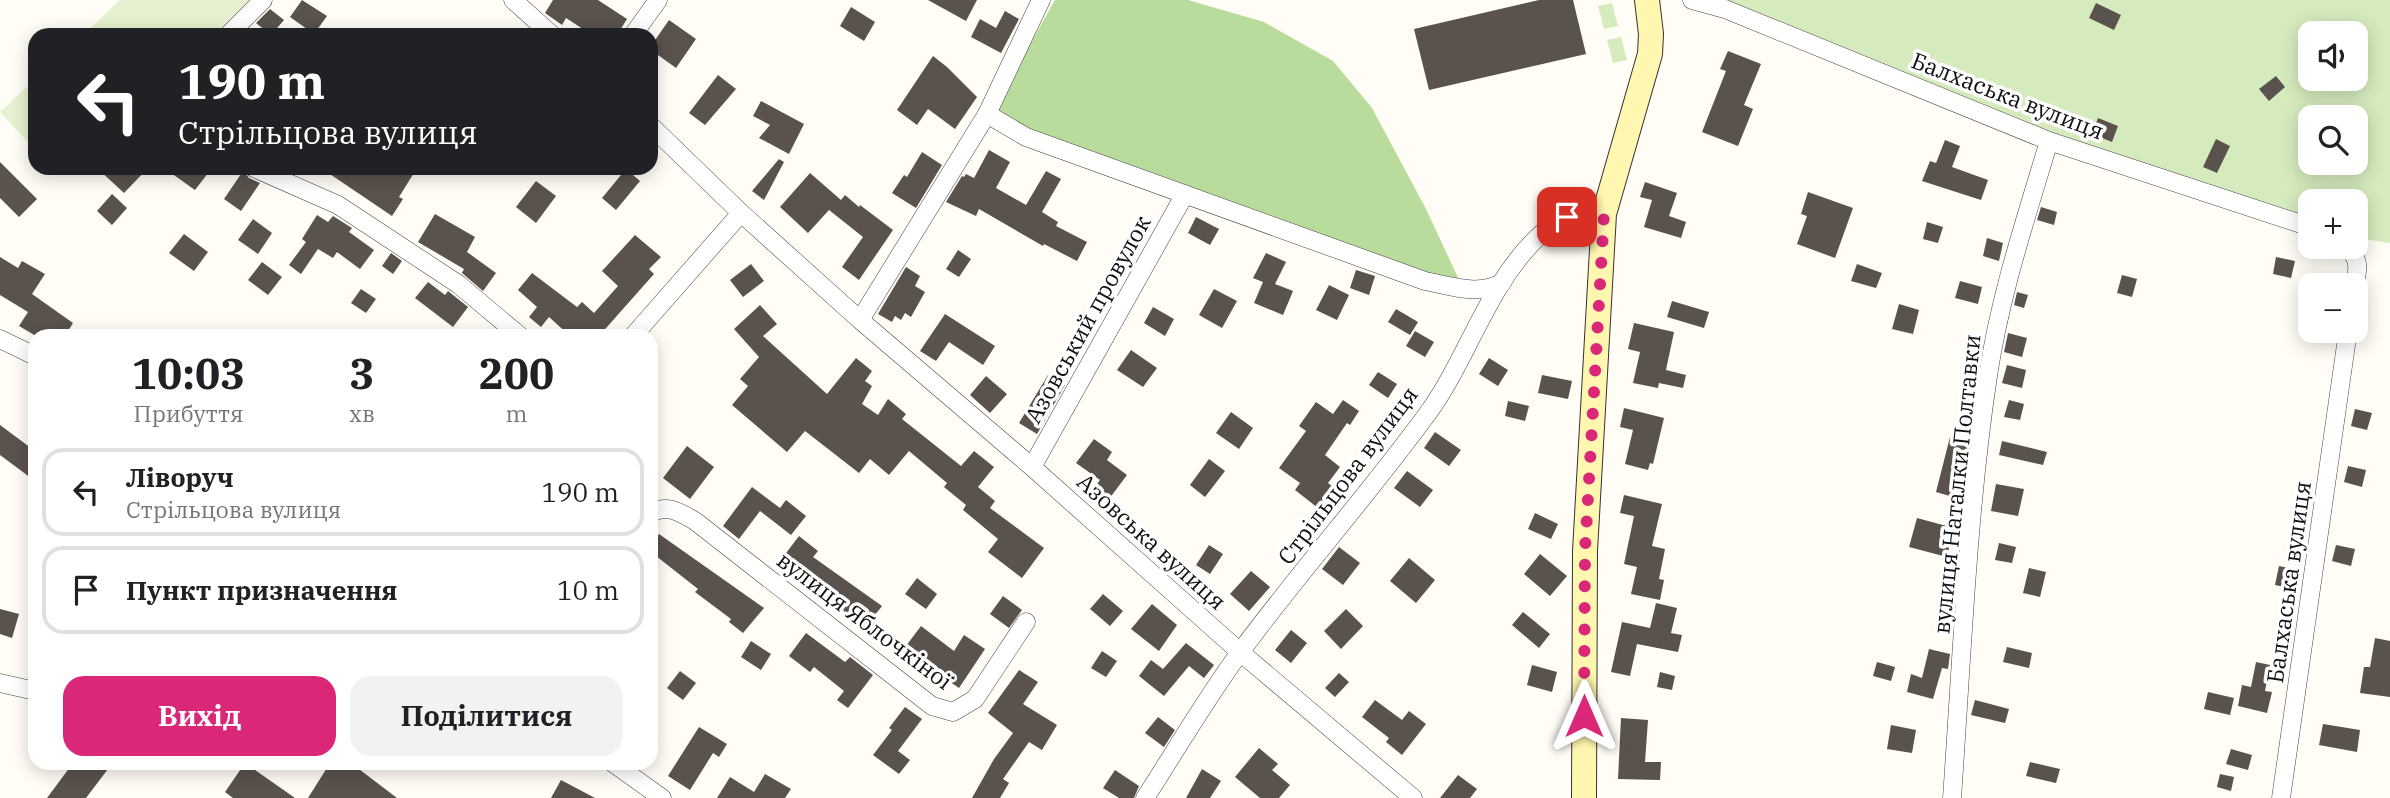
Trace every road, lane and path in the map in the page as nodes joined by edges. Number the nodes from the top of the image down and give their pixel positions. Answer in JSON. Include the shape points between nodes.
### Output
{"nodes":[{"id":1,"x":263,"y":0,"type":"edge"},
{"id":2,"x":513,"y":0,"type":"edge"},
{"id":3,"x":658,"y":0,"type":"edge"},
{"id":4,"x":1041,"y":0,"type":"edge"},
{"id":5,"x":1647,"y":0,"type":"edge"},
{"id":6,"x":1692,"y":0,"type":"edge"},
{"id":7,"x":235,"y":28,"type":"edge"},
{"id":8,"x":544,"y":28,"type":"edge"},
{"id":9,"x":638,"y":28,"type":"edge"},
{"id":10,"x":987,"y":114,"type":"junction"},
{"id":11,"x":658,"y":134,"type":"edge"},
{"id":12,"x":2049,"y":141,"type":"junction"},
{"id":13,"x":270,"y":175,"type":"edge"},
{"id":14,"x":1185,"y":194,"type":"junction"},
{"id":15,"x":741,"y":213,"type":"junction"},
{"id":16,"x":1604,"y":214,"type":"junction"},
{"id":17,"x":2298,"y":223,"type":"edge"},
{"id":18,"x":1502,"y":283,"type":"junction"},
{"id":19,"x":860,"y":320,"type":"junction"},
{"id":20,"x":512,"y":329,"type":"edge"},
{"id":21,"x":639,"y":329,"type":"edge"},
{"id":22,"x":0,"y":339,"type":"edge"},
{"id":23,"x":2346,"y":343,"type":"edge"},
{"id":24,"x":28,"y":353,"type":"edge"},
{"id":25,"x":1032,"y":467,"type":"junction"},
{"id":26,"x":658,"y":510,"type":"edge"},
{"id":27,"x":1026,"y":622,"type":"dead end"},
{"id":28,"x":1240,"y":652,"type":"junction"},
{"id":29,"x":0,"y":683,"type":"edge"},
{"id":30,"x":28,"y":689,"type":"edge"},
{"id":31,"x":623,"y":770,"type":"edge"},
{"id":32,"x":662,"y":798,"type":"edge"},
{"id":33,"x":1145,"y":798,"type":"edge"},
{"id":34,"x":1413,"y":798,"type":"edge"},
{"id":35,"x":1584,"y":798,"type":"edge"},
{"id":36,"x":1952,"y":798,"type":"edge"},
{"id":37,"x":2281,"y":798,"type":"edge"}],
"edges":[{"from":1,"to":7,"type":"street"},
{"from":2,"to":8,"type":"street"},
{"from":3,"to":9,"type":"street"},
{"from":4,"to":10,"type":"street"},
{"from":5,"to":16,"type":"main road","via":[[1650,54]]},
{"from":6,"to":12,"type":"street","name":"Балхаська вулиця","via":[[1737,14]]},
{"from":10,"to":14,"type":"street","via":[[1026,137]]},
{"from":10,"to":19,"type":"street"},
{"from":11,"to":15,"type":"street","name":"Азовська вулиця"},
{"from":12,"to":17,"type":"street","name":"Балхаська вулиця"},
{"from":12,"to":36,"type":"street","name":"вулиця Наталки Полтавки","via":[[2004,290],[1988,376],[1971,525]]},
{"from":13,"to":20,"type":"street","via":[[338,205],[458,284]]},
{"from":14,"to":18,"type":"street","via":[[1425,281],[1478,291]]},
{"from":14,"to":25,"type":"street","name":"Азовський провулок"},
{"from":15,"to":19,"type":"street","name":"Азовська вулиця"},
{"from":15,"to":21,"type":"street"},
{"from":16,"to":18,"type":"street","name":"Стрільцова вулиця","via":[[1581,213],[1546,229]]},
{"from":16,"to":35,"type":"main road","via":[[1585,551]]},
{"from":18,"to":28,"type":"street","name":"Стрільцова вулиця","via":[[1430,411]]},
{"from":19,"to":25,"type":"street","name":"Азовська вулиця"},
{"from":22,"to":24,"type":"street"},
{"from":23,"to":37,"type":"street","name":"Балхаська вулиця"},
{"from":25,"to":28,"type":"street","name":"Азовська вулиця"},
{"from":26,"to":27,"type":"street","name":"вулиця Яблочкіної","via":[[671,508],[695,520],[932,706],[953,712],[975,699]]},
{"from":28,"to":33,"type":"street","name":"Стрільцова вулиця"},
{"from":28,"to":34,"type":"street","name":"Азовська вулиця"},
{"from":29,"to":30,"type":"street"},
{"from":31,"to":32,"type":"street"}]}
